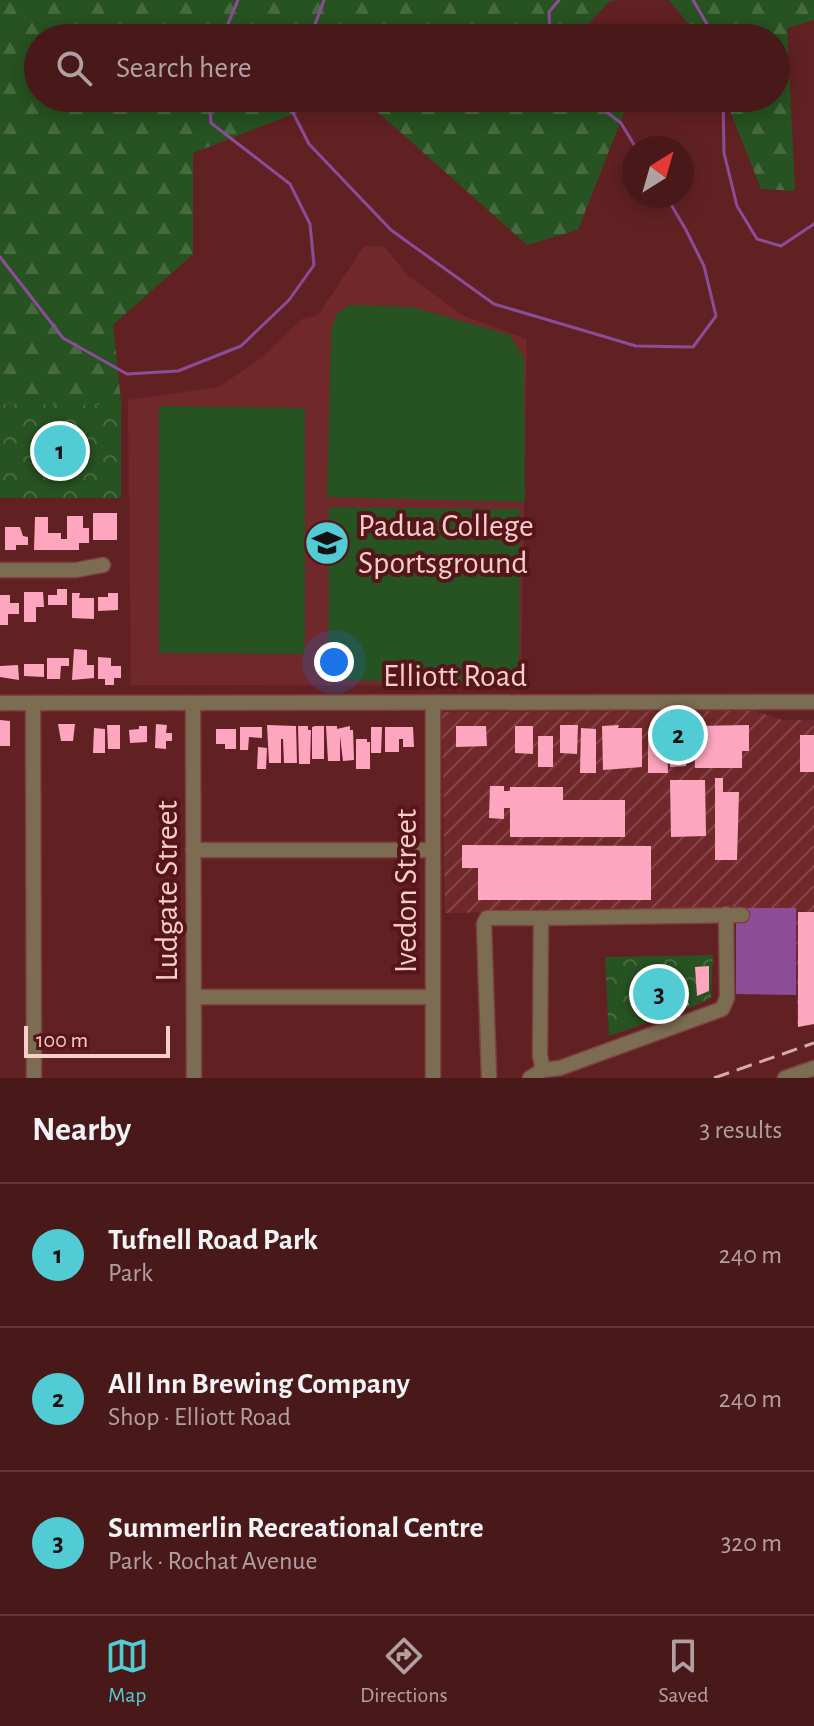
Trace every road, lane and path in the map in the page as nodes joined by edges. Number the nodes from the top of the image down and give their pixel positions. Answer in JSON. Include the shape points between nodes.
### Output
{"nodes":[{"id":1,"x":103,"y":565,"type":"dead end"},
{"id":2,"x":0,"y":570,"type":"edge"},
{"id":3,"x":814,"y":702,"type":"edge"},
{"id":4,"x":0,"y":703,"type":"edge"},
{"id":5,"x":33,"y":703,"type":"junction"},
{"id":6,"x":433,"y":703,"type":"junction"},
{"id":7,"x":193,"y":704,"type":"junction"},
{"id":8,"x":193,"y":850,"type":"junction"},
{"id":9,"x":433,"y":850,"type":"junction"},
{"id":10,"x":726,"y":914,"type":"junction"},
{"id":11,"x":742,"y":915,"type":"dead end"},
{"id":12,"x":541,"y":918,"type":"junction"},
{"id":13,"x":194,"y":997,"type":"junction"},
{"id":14,"x":433,"y":997,"type":"junction"},
{"id":15,"x":814,"y":1068,"type":"edge"},
{"id":16,"x":536,"y":1074,"type":"edge"},
{"id":17,"x":34,"y":1078,"type":"edge"},
{"id":18,"x":194,"y":1078,"type":"edge"},
{"id":19,"x":433,"y":1078,"type":"edge"},
{"id":20,"x":489,"y":1078,"type":"edge"},
{"id":21,"x":785,"y":1078,"type":"edge"}],
"edges":[{"from":1,"to":2,"type":"street"},
{"from":3,"to":6,"type":"street","name":"Elliott Road"},
{"from":4,"to":5,"type":"street","name":"Elliott Road"},
{"from":5,"to":7,"type":"street","name":"Elliott Road"},
{"from":5,"to":17,"type":"street"},
{"from":6,"to":7,"type":"street","name":"Elliott Road"},
{"from":6,"to":9,"type":"street","name":"Ivedon Street"},
{"from":7,"to":8,"type":"street","name":"Ludgate Street"},
{"from":8,"to":9,"type":"street"},
{"from":8,"to":13,"type":"street","name":"Ludgate Street"},
{"from":9,"to":14,"type":"street","name":"Ivedon Street"},
{"from":10,"to":11,"type":"street"},
{"from":10,"to":12,"type":"street"},
{"from":10,"to":16,"type":"street","via":[[727,998],[722,1009]]},
{"from":12,"to":16,"type":"street"},
{"from":12,"to":20,"type":"street","via":[[487,918],[484,924]]},
{"from":13,"to":14,"type":"street"},
{"from":13,"to":18,"type":"street","name":"Ludgate Street"},
{"from":14,"to":19,"type":"street","name":"Ivedon Street"},
{"from":15,"to":21,"type":"street"}]}
